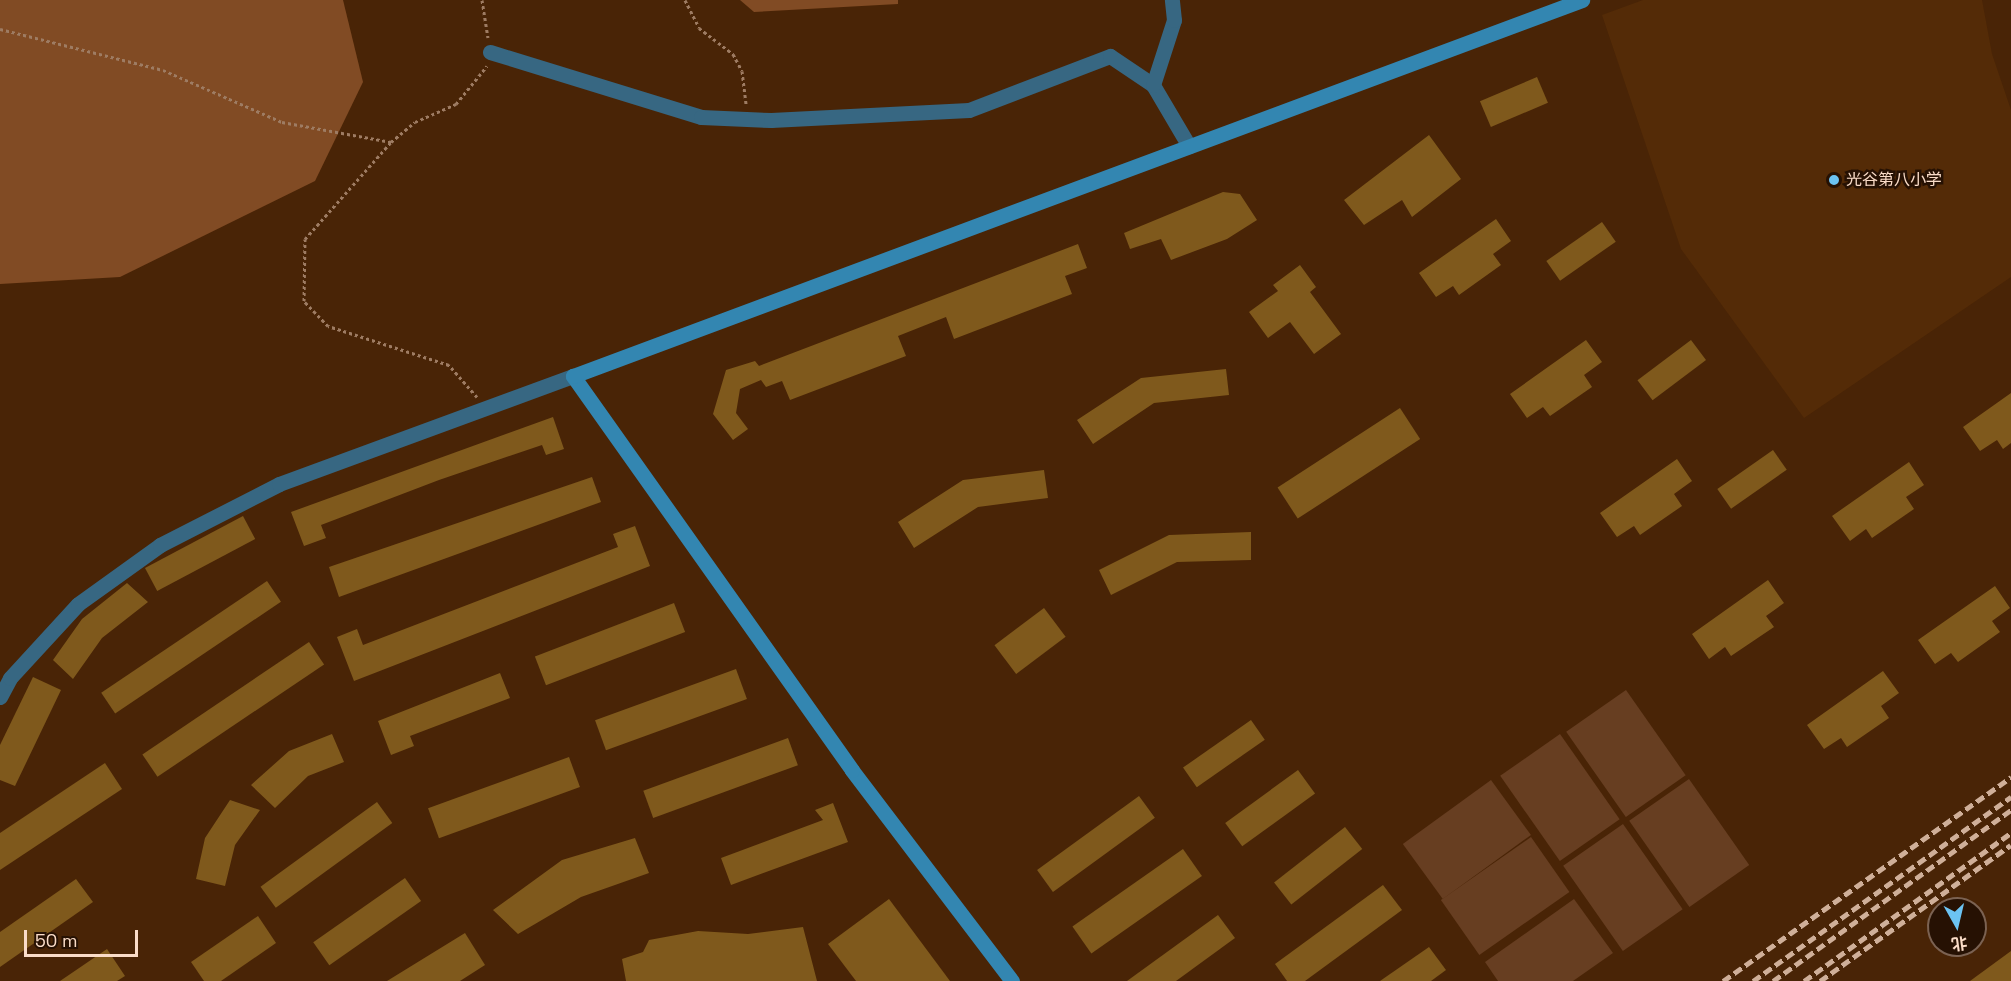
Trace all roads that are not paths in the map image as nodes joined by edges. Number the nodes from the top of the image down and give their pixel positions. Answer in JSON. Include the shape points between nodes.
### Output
{"nodes":[{"id":1,"x":1173,"y":0,"type":"edge"},
{"id":2,"x":1582,"y":0,"type":"edge"},
{"id":3,"x":490,"y":52,"type":"road end"},
{"id":4,"x":1153,"y":85,"type":"junction"},
{"id":5,"x":1188,"y":146,"type":"junction"},
{"id":6,"x":573,"y":376,"type":"junction"},
{"id":7,"x":0,"y":696,"type":"edge"},
{"id":8,"x":1012,"y":981,"type":"edge"}],
"edges":[{"from":1,"to":4,"type":"street","via":[[1174,20]]},
{"from":2,"to":5,"type":"main road"},
{"from":3,"to":4,"type":"street","via":[[701,117],[951,114],[1110,56]]},
{"from":4,"to":5,"type":"street"},
{"from":5,"to":6,"type":"main road"},
{"from":6,"to":7,"type":"street","via":[[279,484],[160,545],[78,604],[10,678]]},
{"from":6,"to":8,"type":"main road","via":[[852,770]]}]}
